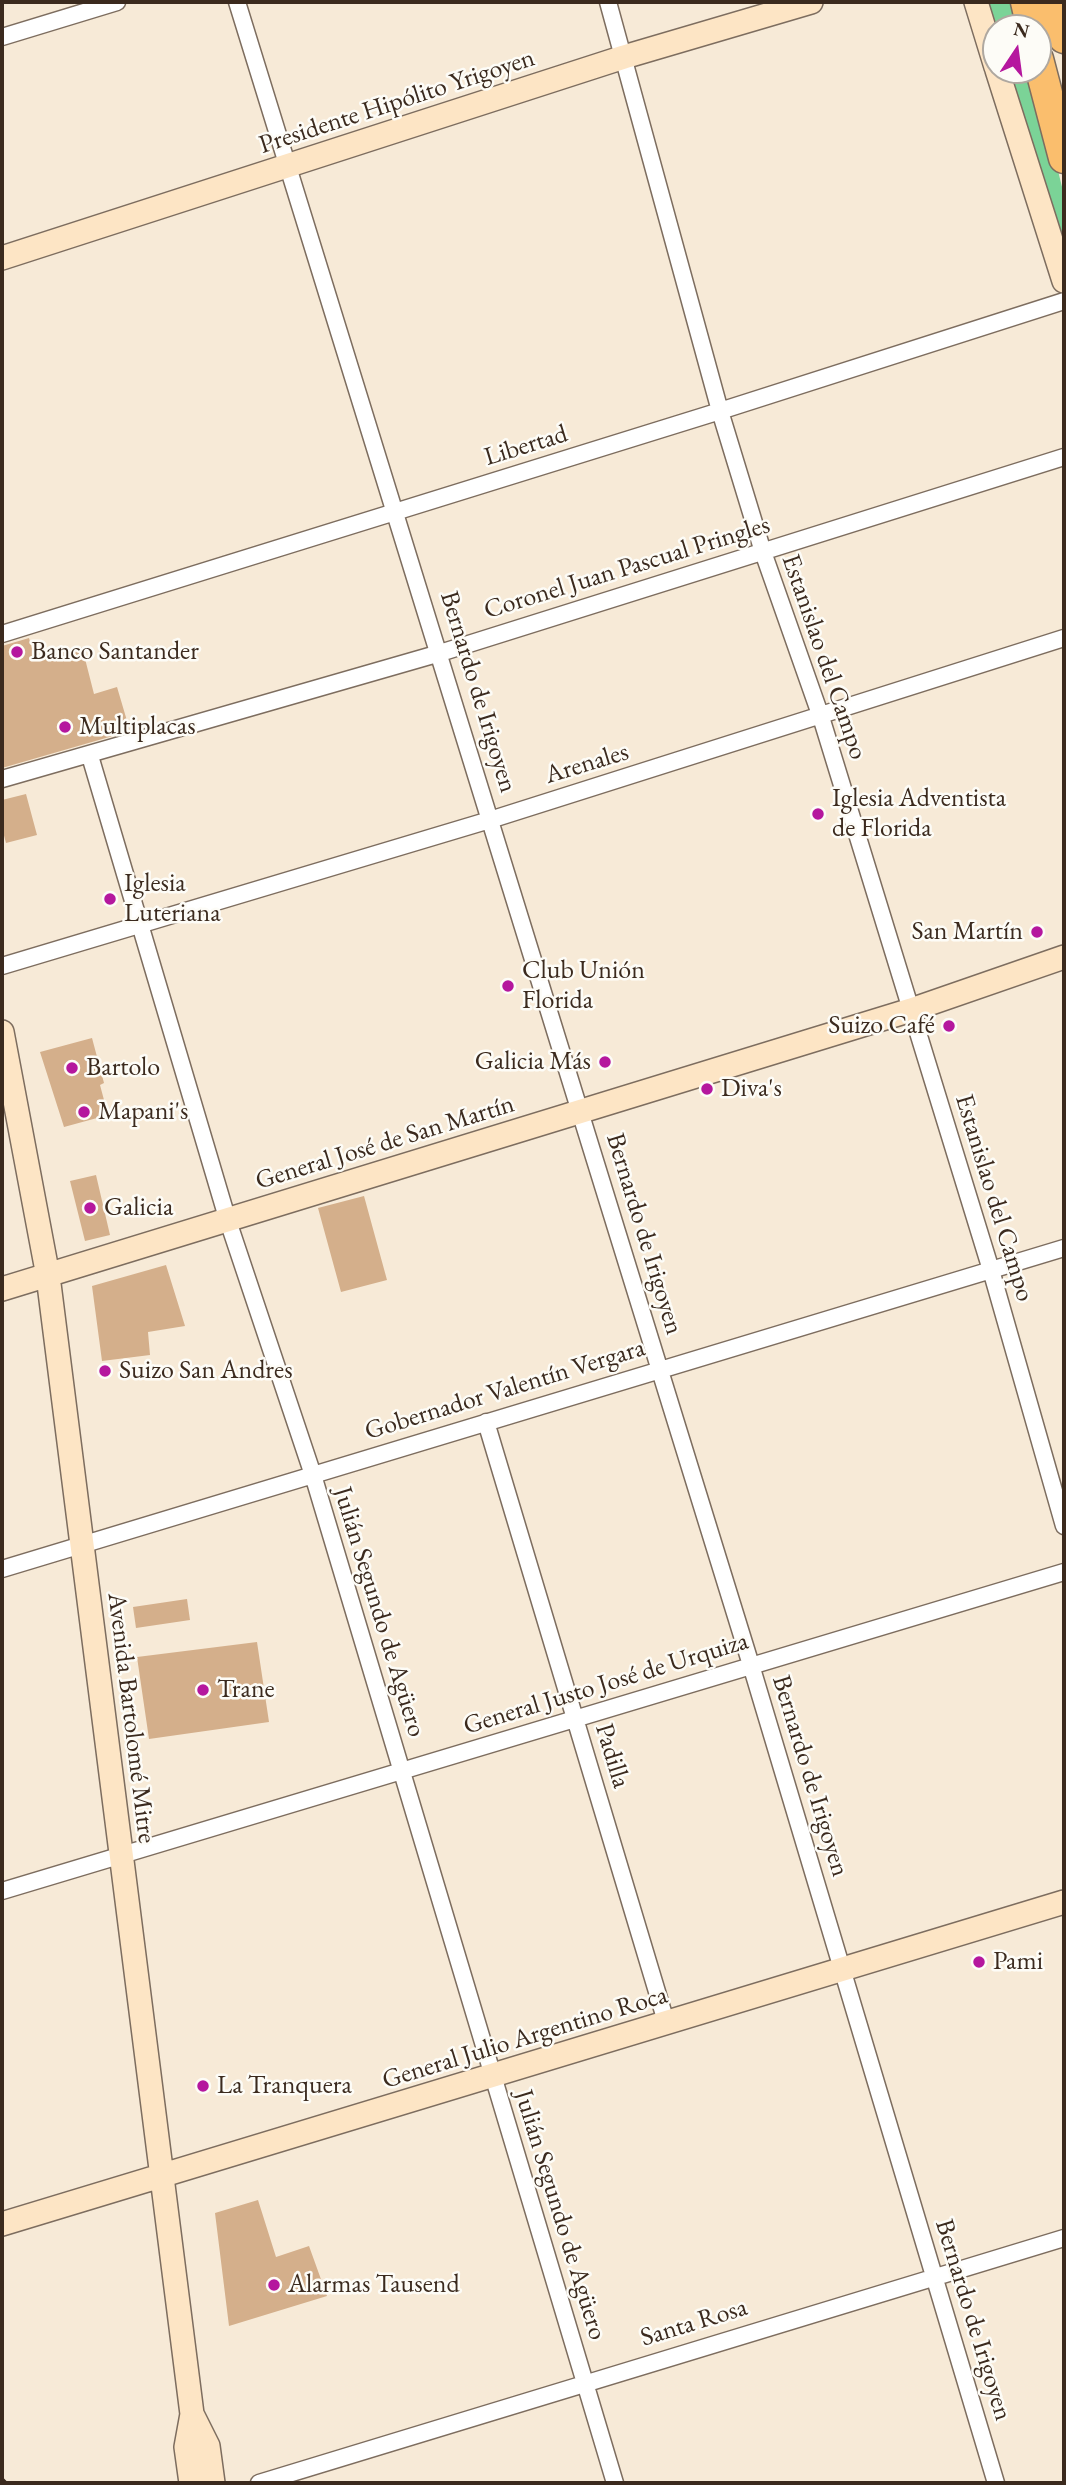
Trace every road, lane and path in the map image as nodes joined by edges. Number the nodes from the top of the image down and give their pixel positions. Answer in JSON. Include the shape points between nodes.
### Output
{"nodes":[{"id":1,"x":117,"y":2,"type":"edge"},
{"id":2,"x":237,"y":2,"type":"edge"},
{"id":3,"x":608,"y":2,"type":"edge"},
{"id":4,"x":811,"y":2,"type":"edge"},
{"id":5,"x":976,"y":2,"type":"edge"},
{"id":6,"x":1054,"y":2,"type":"edge"},
{"id":7,"x":982,"y":21,"type":"edge"},
{"id":8,"x":2,"y":37,"type":"edge"},
{"id":9,"x":1064,"y":38,"type":"edge"},
{"id":10,"x":624,"y":57,"type":"junction"},
{"id":11,"x":1002,"y":84,"type":"edge"},
{"id":12,"x":1045,"y":84,"type":"edge"},
{"id":13,"x":1064,"y":158,"type":"edge"},
{"id":14,"x":289,"y":167,"type":"junction"},
{"id":15,"x":2,"y":258,"type":"edge"},
{"id":16,"x":1064,"y":281,"type":"edge"},
{"id":17,"x":1064,"y":300,"type":"edge"},
{"id":18,"x":720,"y":411,"type":"junction"},
{"id":19,"x":1064,"y":457,"type":"edge"},
{"id":20,"x":397,"y":512,"type":"junction"},
{"id":21,"x":763,"y":552,"type":"junction"},
{"id":22,"x":2,"y":634,"type":"edge"},
{"id":23,"x":1064,"y":638,"type":"edge"},
{"id":24,"x":440,"y":653,"type":"junction"},
{"id":25,"x":821,"y":717,"type":"junction"},
{"id":26,"x":90,"y":756,"type":"junction"},
{"id":27,"x":2,"y":779,"type":"edge"},
{"id":28,"x":493,"y":820,"type":"junction"},
{"id":29,"x":139,"y":925,"type":"junction"},
{"id":30,"x":1064,"y":957,"type":"edge"},
{"id":31,"x":2,"y":965,"type":"edge"},
{"id":32,"x":911,"y":1010,"type":"junction"},
{"id":33,"x":2,"y":1032,"type":"edge"},
{"id":34,"x":580,"y":1112,"type":"junction"},
{"id":35,"x":228,"y":1222,"type":"junction"},
{"id":36,"x":1064,"y":1248,"type":"edge"},
{"id":37,"x":991,"y":1270,"type":"junction"},
{"id":38,"x":48,"y":1276,"type":"junction"},
{"id":39,"x":2,"y":1289,"type":"edge"},
{"id":40,"x":660,"y":1368,"type":"junction"},
{"id":41,"x":486,"y":1422,"type":"junction"},
{"id":42,"x":313,"y":1475,"type":"junction"},
{"id":43,"x":1064,"y":1526,"type":"edge"},
{"id":44,"x":81,"y":1545,"type":"junction"},
{"id":45,"x":2,"y":1569,"type":"edge"},
{"id":46,"x":1064,"y":1572,"type":"edge"},
{"id":47,"x":751,"y":1665,"type":"junction"},
{"id":48,"x":576,"y":1719,"type":"junction"},
{"id":49,"x":402,"y":1772,"type":"junction"},
{"id":50,"x":120,"y":1855,"type":"junction"},
{"id":51,"x":2,"y":1891,"type":"edge"},
{"id":52,"x":1064,"y":1902,"type":"edge"},
{"id":53,"x":843,"y":1970,"type":"junction"},
{"id":54,"x":667,"y":2025,"type":"junction"},
{"id":55,"x":492,"y":2077,"type":"junction"},
{"id":56,"x":162,"y":2176,"type":"junction"},
{"id":57,"x":2,"y":2224,"type":"edge"},
{"id":58,"x":1064,"y":2238,"type":"edge"},
{"id":59,"x":934,"y":2277,"type":"junction"},
{"id":60,"x":584,"y":2382,"type":"junction"},
{"id":61,"x":197,"y":2446,"type":"junction"},
{"id":62,"x":993,"y":2482,"type":"edge"},
{"id":63,"x":180,"y":2483,"type":"edge"},
{"id":64,"x":191,"y":2483,"type":"edge"},
{"id":65,"x":212,"y":2483,"type":"edge"},
{"id":66,"x":226,"y":2483,"type":"edge"},
{"id":67,"x":259,"y":2483,"type":"edge"},
{"id":68,"x":615,"y":2483,"type":"edge"}],
"edges":[{"from":1,"to":8,"type":"street"},
{"from":2,"to":14,"type":"street","name":"Bernardo de Irigoyen"},
{"from":3,"to":10,"type":"street","name":"Estanislao del Campo"},
{"from":4,"to":10,"type":"street","name":"Presidente Hipólito Yrigoyen"},
{"from":5,"to":7,"type":"street"},
{"from":6,"to":9,"type":"highway"},
{"from":10,"to":14,"type":"street","name":"Presidente Hipólito Yrigoyen"},
{"from":10,"to":18,"type":"street","name":"Estanislao del Campo"},
{"from":11,"to":16,"type":"street"},
{"from":12,"to":13,"type":"highway"},
{"from":14,"to":15,"type":"street","name":"Presidente Hipólito Yrigoyen"},
{"from":14,"to":20,"type":"street","name":"Bernardo de Irigoyen"},
{"from":17,"to":18,"type":"street","name":"Libertad"},
{"from":18,"to":20,"type":"street","name":"Libertad"},
{"from":18,"to":21,"type":"street","name":"Estanislao del Campo"},
{"from":19,"to":21,"type":"street","name":"Coronel Juan Pascual Pringles"},
{"from":20,"to":22,"type":"street","name":"Libertad"},
{"from":20,"to":24,"type":"street","name":"Bernardo de Irigoyen"},
{"from":21,"to":24,"type":"street","name":"Coronel Juan Pascual Pringles"},
{"from":21,"to":25,"type":"street","name":"Estanislao del Campo"},
{"from":23,"to":25,"type":"street","name":"Arenales"},
{"from":24,"to":26,"type":"street","name":"Coronel Juan Pascual Pringles"},
{"from":24,"to":28,"type":"street","name":"Bernardo de Irigoyen"},
{"from":25,"to":28,"type":"street","name":"Arenales"},
{"from":25,"to":32,"type":"street","name":"Estanislao del Campo"},
{"from":26,"to":27,"type":"street","name":"Coronel Juan Pascual Pringles"},
{"from":26,"to":29,"type":"street","name":"Julián Segundo de Agüero"},
{"from":28,"to":29,"type":"street","name":"Arenales"},
{"from":28,"to":34,"type":"street","name":"Bernardo de Irigoyen"},
{"from":29,"to":31,"type":"street","name":"Arenales"},
{"from":29,"to":35,"type":"street","name":"Julián Segundo de Agüero"},
{"from":30,"to":32,"type":"street","name":"General José de San Martín"},
{"from":32,"to":34,"type":"street","name":"General José de San Martín"},
{"from":32,"to":37,"type":"street","name":"Estanislao del Campo"},
{"from":33,"to":38,"type":"street","name":"Avenida Bartolomé Mitre"},
{"from":34,"to":35,"type":"street","name":"General José de San Martín"},
{"from":34,"to":40,"type":"street","name":"Bernardo de Irigoyen"},
{"from":35,"to":38,"type":"street","name":"General José de San Martín"},
{"from":35,"to":42,"type":"street","name":"Julián Segundo de Agüero"},
{"from":36,"to":37,"type":"street","name":"Gobernador Valentín Vergara"},
{"from":37,"to":40,"type":"street","name":"Gobernador Valentín Vergara"},
{"from":37,"to":43,"type":"street","name":"Estanislao del Campo"},
{"from":38,"to":39,"type":"street","name":"General José de San Martín"},
{"from":38,"to":44,"type":"street","name":"Avenida Bartolomé Mitre"},
{"from":40,"to":41,"type":"street","name":"Gobernador Valentín Vergara"},
{"from":40,"to":47,"type":"street","name":"Bernardo de Irigoyen"},
{"from":41,"to":42,"type":"street","name":"Gobernador Valentín Vergara"},
{"from":41,"to":48,"type":"street","name":"Padilla"},
{"from":42,"to":44,"type":"street","name":"Gobernador Valentín Vergara"},
{"from":42,"to":49,"type":"street","name":"Julián Segundo de Agüero"},
{"from":44,"to":45,"type":"street","name":"Gobernador Valentín Vergara"},
{"from":44,"to":50,"type":"street","name":"Avenida Bartolomé Mitre"},
{"from":46,"to":47,"type":"street","name":"General Justo José de Urquiza"},
{"from":47,"to":48,"type":"street","name":"General Justo José de Urquiza"},
{"from":47,"to":53,"type":"street","name":"Bernardo de Irigoyen"},
{"from":48,"to":49,"type":"street","name":"General Justo José de Urquiza"},
{"from":48,"to":54,"type":"street","name":"Padilla"},
{"from":49,"to":50,"type":"street","name":"General Justo José de Urquiza"},
{"from":49,"to":55,"type":"street","name":"Julián Segundo de Agüero"},
{"from":50,"to":51,"type":"street","name":"General Justo José de Urquiza"},
{"from":50,"to":56,"type":"street","name":"Avenida Bartolomé Mitre"},
{"from":52,"to":53,"type":"street","name":"General Julio Argentino Roca"},
{"from":53,"to":54,"type":"street","name":"General Julio Argentino Roca"},
{"from":53,"to":59,"type":"street","name":"Bernardo de Irigoyen"},
{"from":54,"to":55,"type":"street","name":"General Julio Argentino Roca"},
{"from":55,"to":56,"type":"street","name":"General Julio Argentino Roca"},
{"from":55,"to":60,"type":"street","name":"Julián Segundo de Agüero"},
{"from":56,"to":57,"type":"street","name":"General Julio Argentino Roca"},
{"from":56,"to":61,"type":"street","name":"Avenida Bartolomé Mitre"},
{"from":58,"to":59,"type":"street","name":"Santa Rosa"},
{"from":59,"to":60,"type":"street","name":"Santa Rosa"},
{"from":59,"to":62,"type":"street","name":"Bernardo de Irigoyen"},
{"from":60,"to":67,"type":"street","name":"Santa Rosa"},
{"from":60,"to":68,"type":"street","name":"Julián Segundo de Agüero"},
{"from":61,"to":63,"type":"street"},
{"from":61,"to":64,"type":"street","name":"Avenida Bartolomé Mitre"},
{"from":61,"to":65,"type":"street","name":"Avenida Bartolomé Mitre"},
{"from":61,"to":66,"type":"street"}]}
